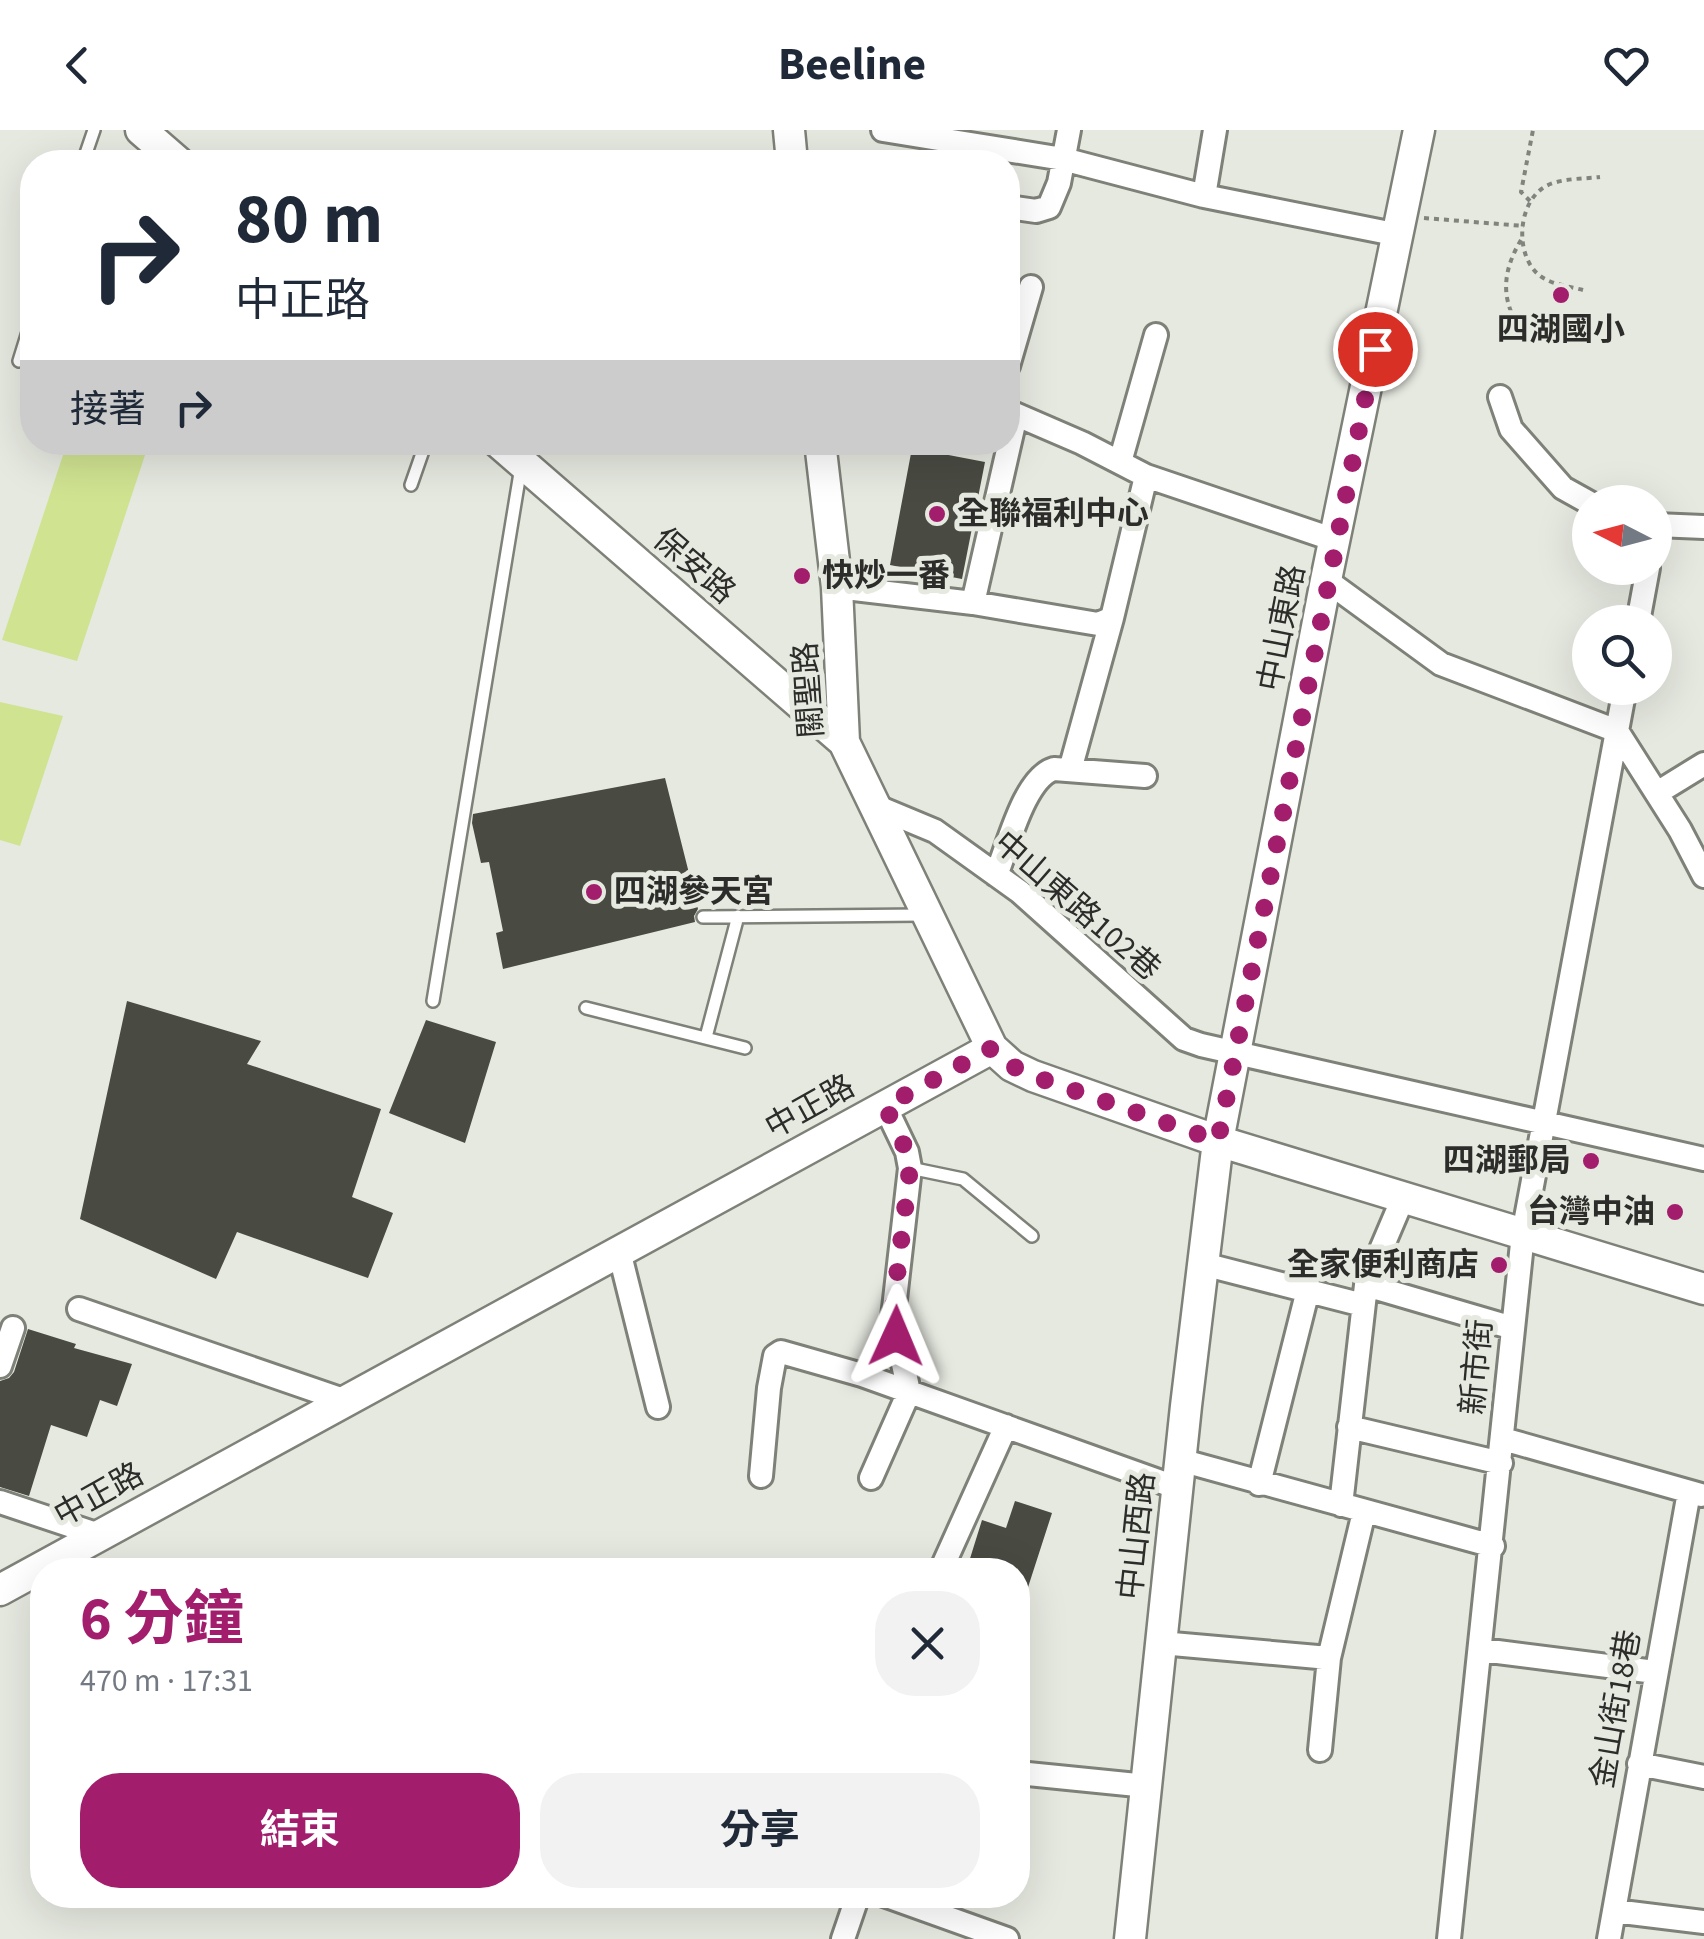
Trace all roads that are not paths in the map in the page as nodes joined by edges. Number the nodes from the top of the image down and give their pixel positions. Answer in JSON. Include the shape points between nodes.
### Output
{"nodes":[{"id":1,"x":141,"y":130,"type":"edge"},
{"id":2,"x":1069,"y":130,"type":"edge"},
{"id":3,"x":1215,"y":130,"type":"edge"},
{"id":4,"x":1419,"y":130,"type":"edge"},
{"id":5,"x":897,"y":131,"type":"edge"},
{"id":6,"x":164,"y":150,"type":"edge"},
{"id":7,"x":947,"y":150,"type":"edge"},
{"id":8,"x":1020,"y":156,"type":"edge"},
{"id":9,"x":1063,"y":158,"type":"junction"},
{"id":10,"x":1204,"y":196,"type":"junction"},
{"id":11,"x":1020,"y":209,"type":"edge"},
{"id":12,"x":1411,"y":226,"type":"junction"},
{"id":13,"x":1030,"y":287,"type":"dead end"},
{"id":14,"x":1020,"y":323,"type":"edge"},
{"id":15,"x":1156,"y":335,"type":"dead end"},
{"id":16,"x":20,"y":358,"type":"edge"},
{"id":17,"x":19,"y":361,"type":"dead end"},
{"id":18,"x":1500,"y":398,"type":"dead end"},
{"id":19,"x":1020,"y":417,"type":"edge"},
{"id":20,"x":421,"y":455,"type":"edge"},
{"id":21,"x":513,"y":455,"type":"edge"},
{"id":22,"x":822,"y":455,"type":"edge"},
{"id":23,"x":1003,"y":455,"type":"edge"},
{"id":24,"x":1120,"y":462,"type":"junction"},
{"id":25,"x":522,"y":463,"type":"junction"},
{"id":26,"x":1146,"y":476,"type":"junction"},
{"id":27,"x":411,"y":485,"type":"dead end"},
{"id":28,"x":1572,"y":493,"type":"edge"},
{"id":29,"x":1672,"y":526,"type":"edge"},
{"id":30,"x":1704,"y":526,"type":"edge"},
{"id":31,"x":1335,"y":540,"type":"junction"},
{"id":32,"x":1326,"y":580,"type":"junction"},
{"id":33,"x":837,"y":587,"type":"junction"},
{"id":34,"x":973,"y":603,"type":"junction"},
{"id":35,"x":1112,"y":618,"type":"junction"},
{"id":36,"x":1623,"y":705,"type":"edge"},
{"id":37,"x":1618,"y":731,"type":"junction"},
{"id":38,"x":844,"y":742,"type":"junction"},
{"id":39,"x":1704,"y":764,"type":"edge"},
{"id":40,"x":1070,"y":770,"type":"junction"},
{"id":41,"x":1145,"y":776,"type":"dead end"},
{"id":42,"x":1657,"y":793,"type":"junction"},
{"id":43,"x":875,"y":806,"type":"junction"},
{"id":44,"x":996,"y":875,"type":"junction"},
{"id":45,"x":1704,"y":876,"type":"edge"},
{"id":46,"x":928,"y":915,"type":"junction"},
{"id":47,"x":703,"y":916,"type":"dead end"},
{"id":48,"x":738,"y":916,"type":"junction"},
{"id":49,"x":433,"y":1000,"type":"dead end"},
{"id":50,"x":586,"y":1008,"type":"dead end"},
{"id":51,"x":706,"y":1038,"type":"junction"},
{"id":52,"x":745,"y":1048,"type":"dead end"},
{"id":53,"x":992,"y":1048,"type":"junction"},
{"id":54,"x":1237,"y":1051,"type":"junction"},
{"id":55,"x":885,"y":1106,"type":"junction"},
{"id":56,"x":1544,"y":1122,"type":"junction"},
{"id":57,"x":1218,"y":1141,"type":"junction"},
{"id":58,"x":1704,"y":1160,"type":"edge"},
{"id":59,"x":910,"y":1168,"type":"junction"},
{"id":60,"x":1404,"y":1198,"type":"junction"},
{"id":61,"x":1523,"y":1234,"type":"junction"},
{"id":62,"x":1032,"y":1236,"type":"dead end"},
{"id":63,"x":619,"y":1251,"type":"junction"},
{"id":64,"x":1203,"y":1264,"type":"junction"},
{"id":65,"x":1308,"y":1290,"type":"junction"},
{"id":66,"x":1704,"y":1290,"type":"edge"},
{"id":67,"x":1365,"y":1296,"type":"junction"},
{"id":68,"x":79,"y":1309,"type":"dead end"},
{"id":69,"x":13,"y":1328,"type":"dead end"},
{"id":70,"x":1513,"y":1328,"type":"junction"},
{"id":71,"x":0,"y":1366,"type":"edge"},
{"id":72,"x":909,"y":1392,"type":"junction"},
{"id":73,"x":346,"y":1401,"type":"junction"},
{"id":74,"x":658,"y":1408,"type":"dead end"},
{"id":75,"x":1006,"y":1426,"type":"junction"},
{"id":76,"x":1349,"y":1427,"type":"junction"},
{"id":77,"x":1503,"y":1438,"type":"junction"},
{"id":78,"x":1501,"y":1463,"type":"junction"},
{"id":79,"x":1179,"y":1474,"type":"junction"},
{"id":80,"x":761,"y":1476,"type":"dead end"},
{"id":81,"x":872,"y":1478,"type":"dead end"},
{"id":82,"x":1259,"y":1484,"type":"junction"},
{"id":83,"x":1696,"y":1494,"type":"edge"},
{"id":84,"x":0,"y":1502,"type":"edge"},
{"id":85,"x":1340,"y":1505,"type":"junction"},
{"id":86,"x":1364,"y":1512,"type":"junction"},
{"id":87,"x":99,"y":1536,"type":"junction"},
{"id":88,"x":1492,"y":1546,"type":"junction"},
{"id":89,"x":59,"y":1558,"type":"edge"},
{"id":90,"x":946,"y":1558,"type":"edge"},
{"id":91,"x":30,"y":1574,"type":"edge"},
{"id":92,"x":0,"y":1590,"type":"edge"},
{"id":93,"x":1161,"y":1642,"type":"junction"},
{"id":94,"x":1482,"y":1650,"type":"junction"},
{"id":95,"x":1329,"y":1658,"type":"junction"},
{"id":96,"x":1654,"y":1672,"type":"junction"},
{"id":97,"x":1320,"y":1750,"type":"dead end"},
{"id":98,"x":1639,"y":1764,"type":"junction"},
{"id":99,"x":1030,"y":1774,"type":"edge"},
{"id":100,"x":1704,"y":1777,"type":"edge"},
{"id":101,"x":1146,"y":1786,"type":"junction"},
{"id":102,"x":854,"y":1908,"type":"edge"},
{"id":103,"x":920,"y":1908,"type":"edge"},
{"id":104,"x":1614,"y":1910,"type":"junction"},
{"id":105,"x":1704,"y":1922,"type":"edge"},
{"id":106,"x":843,"y":1939,"type":"edge"},
{"id":107,"x":1007,"y":1939,"type":"edge"},
{"id":108,"x":1130,"y":1939,"type":"edge"},
{"id":109,"x":1449,"y":1939,"type":"edge"},
{"id":110,"x":1609,"y":1939,"type":"edge"}],
"edges":[{"from":1,"to":6,"type":"main road"},
{"from":2,"to":9,"type":"street"},
{"from":3,"to":10,"type":"street"},
{"from":4,"to":12,"type":"main road","name":"中山東路"},
{"from":5,"to":7,"type":"street"},
{"from":8,"to":9,"type":"street"},
{"from":9,"to":10,"type":"street"},
{"from":9,"to":11,"type":"street","via":[[1048,207]]},
{"from":10,"to":12,"type":"street"},
{"from":12,"to":31,"type":"main road","name":"中山東路"},
{"from":13,"to":14,"type":"street"},
{"from":15,"to":24,"type":"street"},
{"from":16,"to":17,"type":"lane"},
{"from":18,"to":28,"type":"street","via":[[1511,429]]},
{"from":19,"to":24,"type":"street"},
{"from":20,"to":27,"type":"lane"},
{"from":21,"to":25,"type":"main road","name":"保安路"},
{"from":22,"to":33,"type":"main road","name":"關聖路"},
{"from":23,"to":34,"type":"street"},
{"from":24,"to":26,"type":"street"},
{"from":25,"to":38,"type":"main road","name":"保安路"},
{"from":25,"to":49,"type":"lane"},
{"from":26,"to":31,"type":"street"},
{"from":26,"to":35,"type":"street"},
{"from":29,"to":30,"type":"street"},
{"from":31,"to":32,"type":"main road","name":"中山東路"},
{"from":32,"to":37,"type":"street","via":[[1442,664]]},
{"from":32,"to":54,"type":"main road","name":"中山東路"},
{"from":33,"to":34,"type":"street"},
{"from":33,"to":38,"type":"main road","name":"關聖路"},
{"from":34,"to":35,"type":"street","via":[[1098,624]]},
{"from":35,"to":40,"type":"street"},
{"from":36,"to":37,"type":"street","name":"新市街"},
{"from":37,"to":42,"type":"street"},
{"from":37,"to":56,"type":"street","name":"新市街"},
{"from":38,"to":43,"type":"main road","name":"關聖路"},
{"from":39,"to":42,"type":"street"},
{"from":40,"to":41,"type":"street"},
{"from":40,"to":44,"type":"street","via":[[1054,769],[1036,779]]},
{"from":42,"to":45,"type":"street"},
{"from":43,"to":44,"type":"street","name":"中山東路102巷","via":[[936,832]]},
{"from":43,"to":46,"type":"main road","name":"關聖路"},
{"from":44,"to":54,"type":"street","name":"中山東路102巷","via":[[1172,1030],[1201,1046]]},
{"from":46,"to":48,"type":"lane"},
{"from":46,"to":53,"type":"main road","name":"關聖路"},
{"from":47,"to":48,"type":"lane"},
{"from":48,"to":51,"type":"lane"},
{"from":50,"to":51,"type":"lane"},
{"from":51,"to":52,"type":"lane"},
{"from":53,"to":55,"type":"main road","name":"中正路"},
{"from":53,"to":57,"type":"main road","via":[[1033,1076]]},
{"from":54,"to":56,"type":"street","name":"中山東路102巷"},
{"from":54,"to":57,"type":"main road","name":"中山東路"},
{"from":55,"to":59,"type":"street"},
{"from":55,"to":63,"type":"main road","name":"中正路"},
{"from":56,"to":58,"type":"street","name":"中山東路102巷"},
{"from":56,"to":61,"type":"street","name":"新市街"},
{"from":57,"to":60,"type":"main road"},
{"from":57,"to":64,"type":"main road","name":"中山西路"},
{"from":59,"to":62,"type":"lane","via":[[963,1179]]},
{"from":59,"to":72,"type":"street","via":[[892,1317]]},
{"from":60,"to":61,"type":"main road"},
{"from":60,"to":67,"type":"street"},
{"from":61,"to":66,"type":"main road"},
{"from":61,"to":70,"type":"street","name":"新市街"},
{"from":63,"to":73,"type":"main road","name":"中正路"},
{"from":63,"to":74,"type":"street"},
{"from":64,"to":65,"type":"street"},
{"from":64,"to":79,"type":"main road","name":"中山西路"},
{"from":65,"to":67,"type":"street"},
{"from":65,"to":82,"type":"street"},
{"from":67,"to":70,"type":"street"},
{"from":67,"to":76,"type":"street"},
{"from":68,"to":73,"type":"street"},
{"from":69,"to":71,"type":"street"},
{"from":70,"to":77,"type":"street","name":"新市街"},
{"from":72,"to":75,"type":"street"},
{"from":72,"to":80,"type":"street","via":[[781,1352],[769,1388]]},
{"from":72,"to":81,"type":"street"},
{"from":73,"to":87,"type":"main road","name":"中正路"},
{"from":75,"to":79,"type":"street"},
{"from":75,"to":90,"type":"street"},
{"from":76,"to":78,"type":"street"},
{"from":76,"to":85,"type":"street"},
{"from":77,"to":78,"type":"street","name":"新市街"},
{"from":77,"to":83,"type":"street"},
{"from":78,"to":88,"type":"street","name":"新市街"},
{"from":79,"to":82,"type":"street"},
{"from":79,"to":93,"type":"main road","name":"中山西路"},
{"from":82,"to":85,"type":"street"},
{"from":83,"to":96,"type":"street","name":"金山街18巷"},
{"from":84,"to":87,"type":"street"},
{"from":85,"to":86,"type":"street"},
{"from":86,"to":88,"type":"street"},
{"from":86,"to":95,"type":"street"},
{"from":87,"to":89,"type":"main road","name":"中正路"},
{"from":88,"to":94,"type":"street","name":"新市街"},
{"from":91,"to":92,"type":"main road","name":"中正路"},
{"from":93,"to":95,"type":"street"},
{"from":93,"to":101,"type":"main road","name":"中山西路"},
{"from":94,"to":96,"type":"street"},
{"from":94,"to":109,"type":"street","name":"新市街"},
{"from":95,"to":97,"type":"street"},
{"from":96,"to":98,"type":"street","name":"金山街18巷"},
{"from":98,"to":100,"type":"street"},
{"from":98,"to":104,"type":"street","name":"金山街18巷"},
{"from":99,"to":101,"type":"street"},
{"from":101,"to":108,"type":"main road","name":"中山西路"},
{"from":102,"to":106,"type":"street"},
{"from":103,"to":107,"type":"street"},
{"from":104,"to":105,"type":"street"},
{"from":104,"to":110,"type":"street","name":"金山街18巷"}]}
